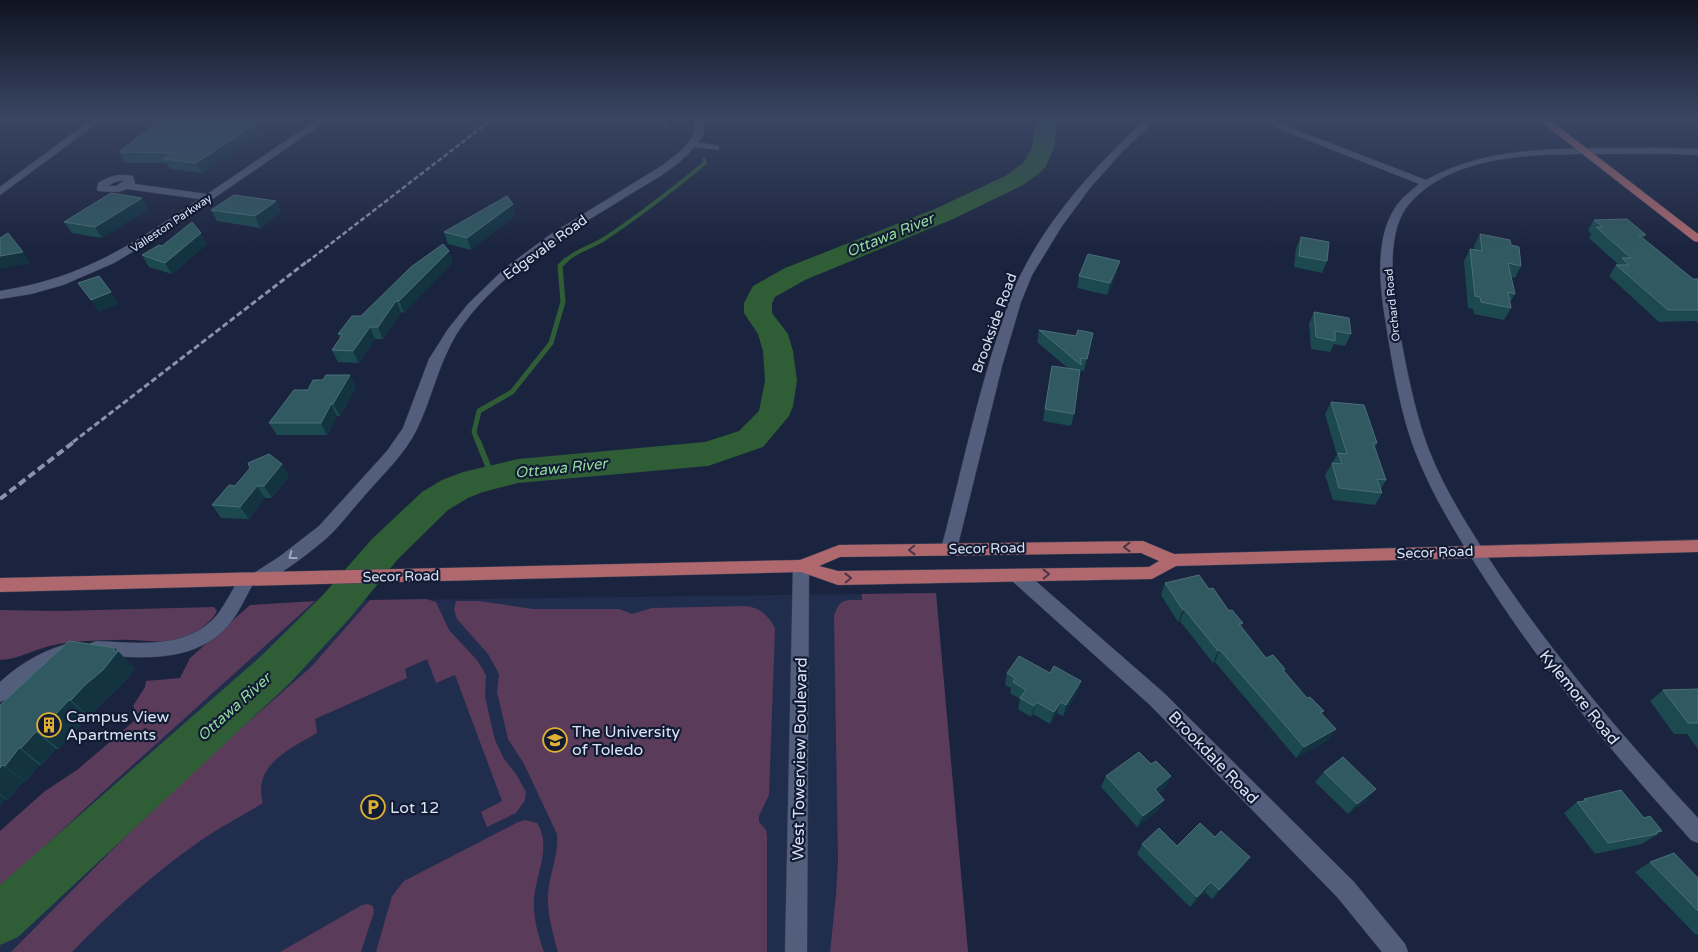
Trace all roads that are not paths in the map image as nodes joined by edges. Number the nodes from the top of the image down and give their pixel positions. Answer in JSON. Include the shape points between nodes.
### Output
{"nodes":[{"id":1,"x":41,"y":161,"type":"edge"},
{"id":2,"x":261,"y":161,"type":"edge"},
{"id":3,"x":674,"y":161,"type":"edge"},
{"id":4,"x":1109,"y":161,"type":"edge"},
{"id":5,"x":1369,"y":161,"type":"edge"},
{"id":6,"x":1479,"y":161,"type":"edge"},
{"id":7,"x":1598,"y":161,"type":"edge"},
{"id":8,"x":1425,"y":183,"type":"junction"},
{"id":9,"x":128,"y":186,"type":"dead end"},
{"id":10,"x":0,"y":192,"type":"edge"},
{"id":11,"x":209,"y":197,"type":"junction"},
{"id":12,"x":1698,"y":239,"type":"edge"},
{"id":13,"x":0,"y":295,"type":"edge"},
{"id":14,"x":1698,"y":546,"type":"edge"},
{"id":15,"x":949,"y":549,"type":"junction"},
{"id":16,"x":1475,"y":551,"type":"junction"},
{"id":17,"x":1173,"y":560,"type":"junction"},
{"id":18,"x":802,"y":566,"type":"junction"},
{"id":19,"x":1017,"y":575,"type":"junction"},
{"id":20,"x":252,"y":580,"type":"junction"},
{"id":21,"x":0,"y":585,"type":"edge"},
{"id":22,"x":0,"y":694,"type":"edge"},
{"id":23,"x":1698,"y":832,"type":"edge"},
{"id":24,"x":796,"y":952,"type":"edge"},
{"id":25,"x":1397,"y":952,"type":"edge"}],
"edges":[{"from":1,"to":10,"type":"street"},
{"from":2,"to":11,"type":"street","name":"Valleston Parkway"},
{"from":3,"to":20,"type":"street","name":"Edgevale Road","one_way":true,"via":[[555,236],[509,270],[472,306],[436,359],[410,429],[392,455],[325,530],[285,561]]},
{"from":4,"to":15,"type":"street","name":"Brookside Road","via":[[1060,221],[1031,266],[1015,300],[987,389]]},
{"from":5,"to":8,"type":"street"},
{"from":6,"to":8,"type":"street","name":"Orchard Road","via":[[1461,166]]},
{"from":7,"to":12,"type":"main road"},
{"from":8,"to":16,"type":"street","name":"Orchard Road","via":[[1401,206],[1392,229],[1388,288],[1394,338],[1421,448],[1439,490]]},
{"from":9,"to":11,"type":"street"},
{"from":11,"to":13,"type":"street","name":"Valleston Parkway","via":[[106,264],[55,284]]},
{"from":14,"to":16,"type":"main road","name":"Secor Road"},
{"from":17,"to":15,"type":"main road","name":"Secor Road","one_way":true,"via":[[1143,547]]},
{"from":15,"to":18,"type":"main road","name":"Secor Road","one_way":true,"via":[[839,551]]},
{"from":16,"to":17,"type":"main road","name":"Secor Road"},
{"from":16,"to":23,"type":"street","name":"Kylemore Road","via":[[1547,657],[1638,769]]},
{"from":19,"to":17,"type":"main road","name":"Secor Road","one_way":true,"via":[[1152,573]]},
{"from":18,"to":19,"type":"main road","name":"Secor Road","one_way":true,"via":[[838,578]]},
{"from":18,"to":20,"type":"main road","name":"Secor Road"},
{"from":18,"to":24,"type":"street","name":"West Towerview Boulevard"},
{"from":19,"to":25,"type":"street","name":"Brookdale Road","via":[[1158,699],[1346,890]]},
{"from":20,"to":21,"type":"main road","name":"Secor Road"},
{"from":20,"to":22,"type":"street","via":[[217,626],[189,644],[167,650],[86,647],[58,652],[32,666]]}]}
